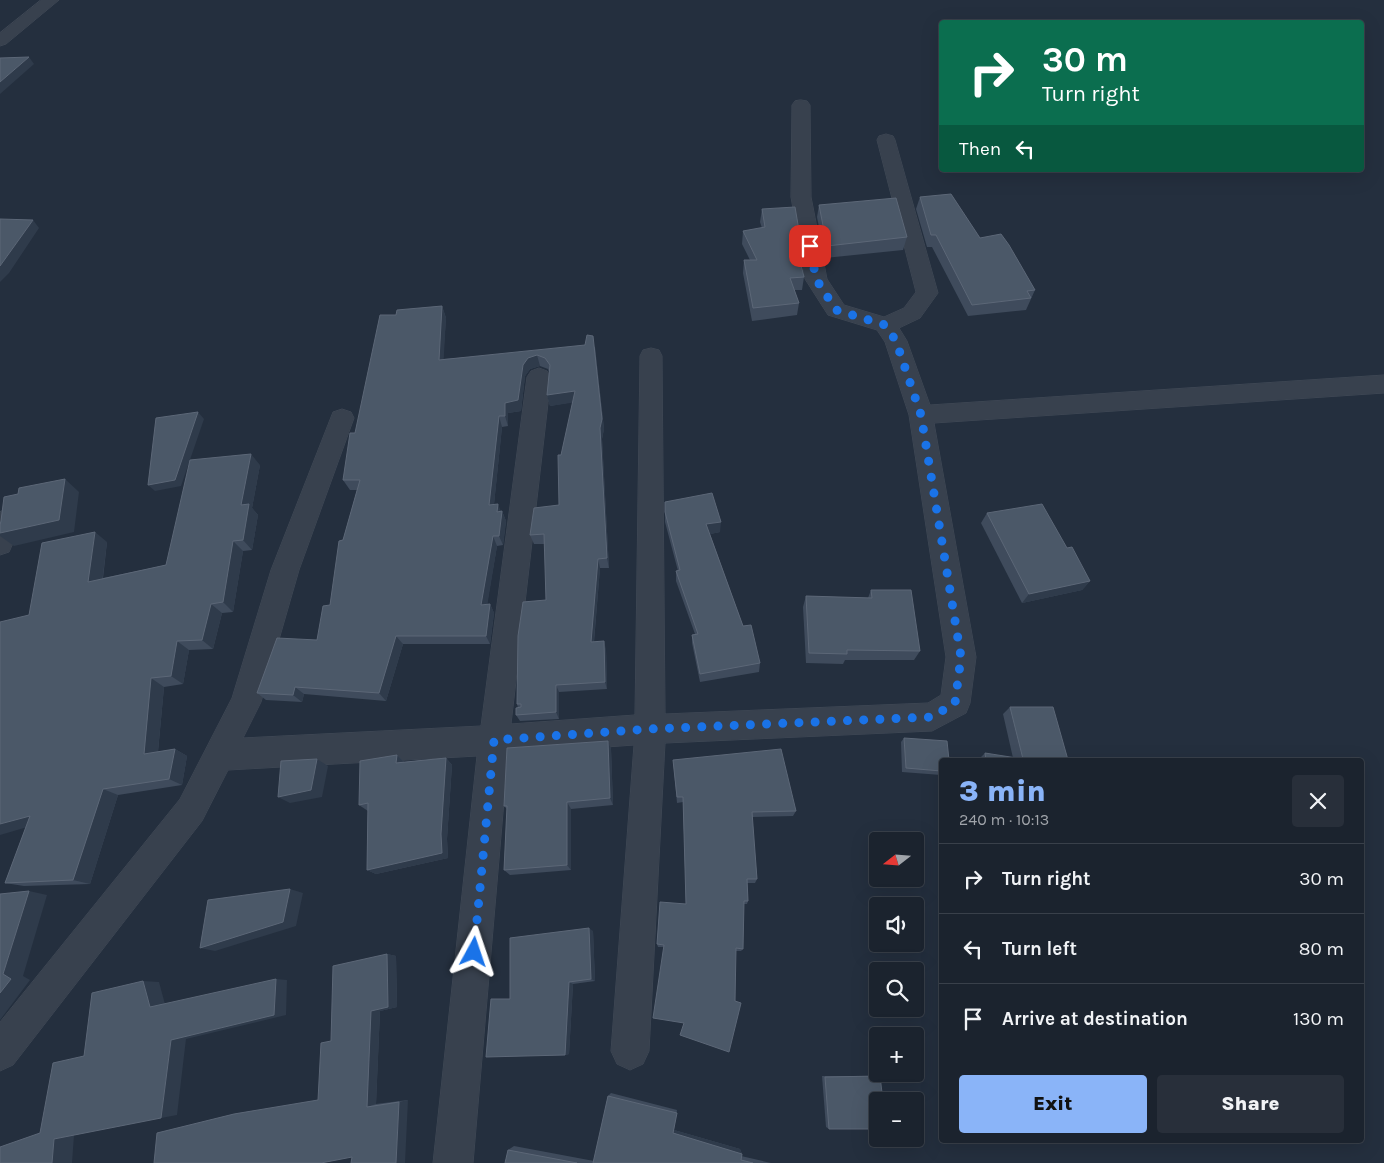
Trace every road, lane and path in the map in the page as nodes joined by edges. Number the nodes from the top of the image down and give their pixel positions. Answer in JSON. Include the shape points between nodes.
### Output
{"nodes":[{"id":1,"x":51,"y":0,"type":"edge"},
{"id":2,"x":0,"y":41,"type":"edge"},
{"id":3,"x":801,"y":105,"type":"dead end"},
{"id":4,"x":886,"y":140,"type":"dead end"},
{"id":5,"x":885,"y":325,"type":"junction"},
{"id":6,"x":651,"y":356,"type":"dead end"},
{"id":7,"x":539,"y":377,"type":"dead end"},
{"id":8,"x":1384,"y":384,"type":"edge"},
{"id":9,"x":921,"y":415,"type":"junction"},
{"id":10,"x":342,"y":418,"type":"dead end"},
{"id":11,"x":650,"y":729,"type":"junction"},
{"id":12,"x":494,"y":740,"type":"junction"},
{"id":13,"x":219,"y":755,"type":"junction"},
{"id":14,"x":0,"y":1052,"type":"edge"},
{"id":15,"x":630,"y":1052,"type":"dead end"},
{"id":16,"x":453,"y":1163,"type":"edge"}],
"edges":[{"from":1,"to":2,"type":"street"},
{"from":3,"to":5,"type":"street","via":[[801,197],[816,279],[836,310]]},
{"from":4,"to":5,"type":"street","via":[[927,293],[912,312]]},
{"from":5,"to":9,"type":"street","via":[[896,341]]},
{"from":6,"to":11,"type":"street"},
{"from":7,"to":12,"type":"street"},
{"from":8,"to":9,"type":"street"},
{"from":9,"to":11,"type":"street","via":[[961,657],[955,703],[932,717]]},
{"from":10,"to":13,"type":"street","via":[[286,570],[246,702]]},
{"from":11,"to":12,"type":"street"},
{"from":11,"to":15,"type":"street"},
{"from":12,"to":13,"type":"street"},
{"from":12,"to":16,"type":"street"},
{"from":13,"to":14,"type":"street","via":[[191,810]]}]}
